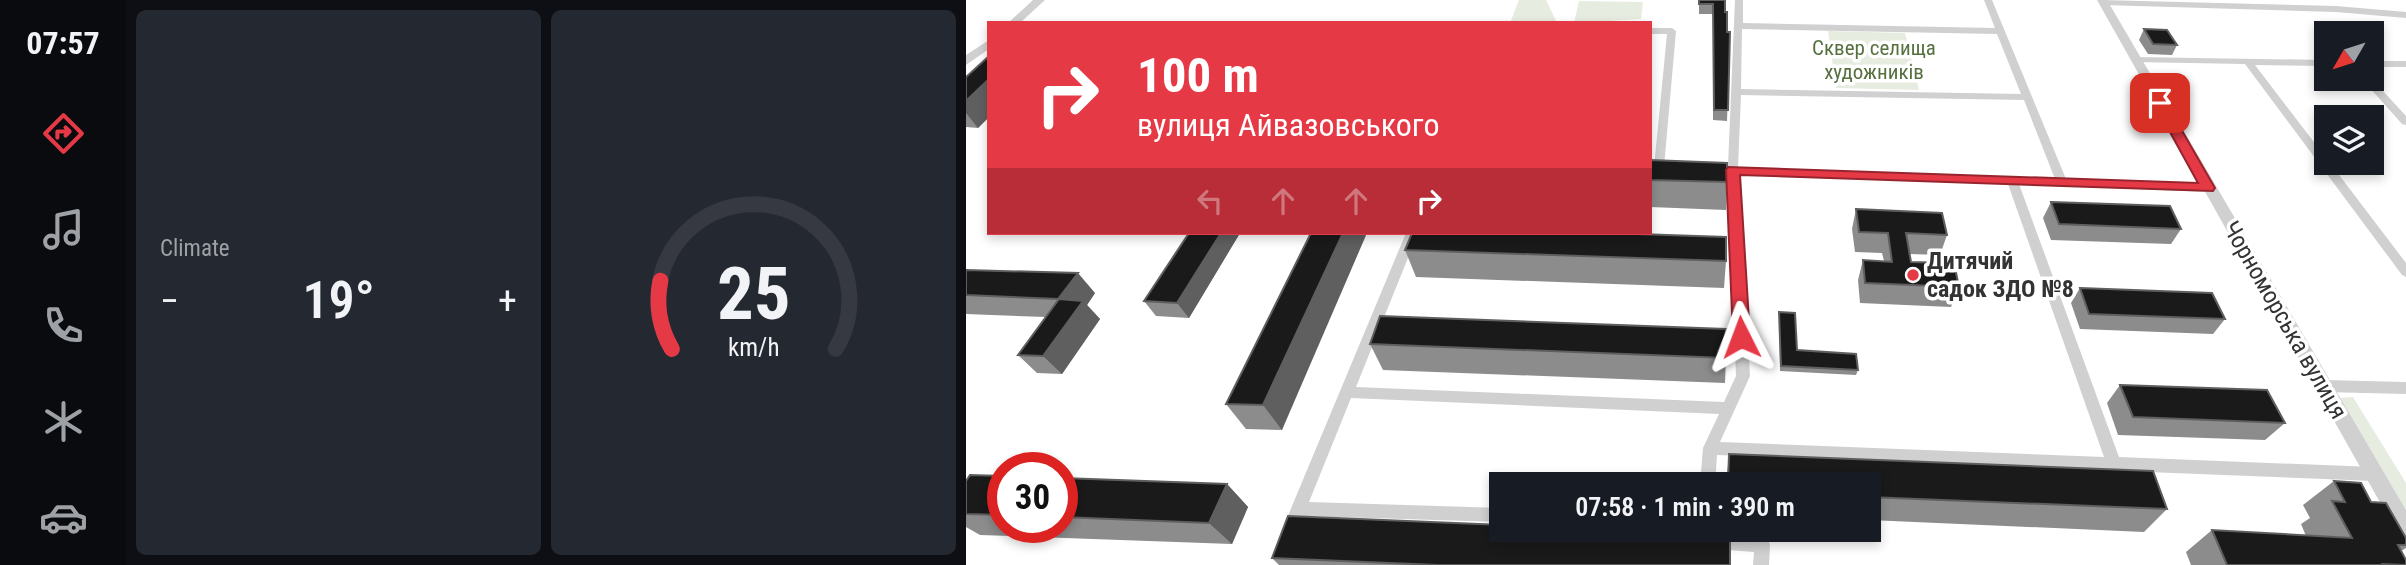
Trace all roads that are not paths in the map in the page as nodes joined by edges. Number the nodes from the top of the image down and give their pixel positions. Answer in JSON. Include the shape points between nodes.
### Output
{"nodes":[{"id":1,"x":1040,"y":0,"type":"edge"},
{"id":2,"x":1739,"y":0,"type":"edge"},
{"id":3,"x":1988,"y":0,"type":"edge"},
{"id":4,"x":2327,"y":0,"type":"edge"},
{"id":5,"x":2403,"y":0,"type":"edge"},
{"id":6,"x":2103,"y":1,"type":"edge"},
{"id":7,"x":2336,"y":9,"type":"junction"},
{"id":8,"x":2406,"y":14,"type":"edge"},
{"id":9,"x":1015,"y":21,"type":"edge"},
{"id":10,"x":1738,"y":26,"type":"junction"},
{"id":11,"x":1652,"y":31,"type":"edge"},
{"id":12,"x":2001,"y":31,"type":"junction"},
{"id":13,"x":987,"y":45,"type":"edge"},
{"id":14,"x":2136,"y":60,"type":"junction"},
{"id":15,"x":966,"y":61,"type":"edge"},
{"id":16,"x":2248,"y":62,"type":"junction"},
{"id":17,"x":2314,"y":63,"type":"edge"},
{"id":18,"x":2384,"y":64,"type":"edge"},
{"id":19,"x":2406,"y":64,"type":"edge"},
{"id":20,"x":2378,"y":91,"type":"edge"},
{"id":21,"x":1737,"y":92,"type":"junction"},
{"id":22,"x":2029,"y":97,"type":"junction"},
{"id":23,"x":2406,"y":122,"type":"edge"},
{"id":24,"x":1654,"y":167,"type":"edge"},
{"id":25,"x":1671,"y":168,"type":"edge"},
{"id":26,"x":1708,"y":169,"type":"edge"},
{"id":27,"x":1733,"y":170,"type":"junction"},
{"id":28,"x":2012,"y":180,"type":"junction"},
{"id":29,"x":2062,"y":181,"type":"junction"},
{"id":30,"x":2208,"y":188,"type":"junction"},
{"id":31,"x":1411,"y":235,"type":"edge"},
{"id":32,"x":2406,"y":272,"type":"edge"},
{"id":33,"x":2323,"y":386,"type":"junction"},
{"id":34,"x":2406,"y":388,"type":"edge"},
{"id":35,"x":1346,"y":392,"type":"junction"},
{"id":36,"x":1728,"y":408,"type":"junction"},
{"id":37,"x":1710,"y":448,"type":"junction"},
{"id":38,"x":2113,"y":464,"type":"junction"},
{"id":39,"x":1708,"y":472,"type":"edge"},
{"id":40,"x":2374,"y":474,"type":"junction"},
{"id":41,"x":1299,"y":509,"type":"junction"},
{"id":42,"x":1489,"y":514,"type":"edge"},
{"id":43,"x":2406,"y":529,"type":"edge"},
{"id":44,"x":1285,"y":542,"type":"edge"},
{"id":45,"x":1727,"y":542,"type":"edge"},
{"id":46,"x":1761,"y":565,"type":"edge"}],
"edges":[{"from":1,"to":9,"type":"street"},
{"from":2,"to":10,"type":"street"},
{"from":3,"to":12,"type":"street"},
{"from":4,"to":7,"type":"street"},
{"from":5,"to":8,"type":"street"},
{"from":6,"to":7,"type":"street"},
{"from":6,"to":14,"type":"street","name":"Чорноморська вулиця"},
{"from":7,"to":8,"type":"street"},
{"from":10,"to":12,"type":"street"},
{"from":10,"to":21,"type":"street"},
{"from":11,"to":24,"type":"street","via":[[1672,31]]},
{"from":12,"to":22,"type":"street"},
{"from":13,"to":15,"type":"street"},
{"from":14,"to":16,"type":"street"},
{"from":14,"to":30,"type":"street","name":"Чорноморська вулиця"},
{"from":16,"to":17,"type":"street"},
{"from":16,"to":32,"type":"street"},
{"from":18,"to":19,"type":"street"},
{"from":20,"to":23,"type":"street"},
{"from":21,"to":22,"type":"street"},
{"from":21,"to":27,"type":"street"},
{"from":22,"to":29,"type":"street"},
{"from":24,"to":25,"type":"street"},
{"from":26,"to":27,"type":"street"},
{"from":27,"to":28,"type":"street"},
{"from":27,"to":36,"type":"street","via":[[1743,376]]},
{"from":28,"to":29,"type":"street"},
{"from":28,"to":38,"type":"street"},
{"from":29,"to":30,"type":"street"},
{"from":30,"to":33,"type":"street","name":"Чорноморська вулиця"},
{"from":31,"to":35,"type":"street"},
{"from":33,"to":34,"type":"street"},
{"from":33,"to":40,"type":"street","name":"Чорноморська вулиця"},
{"from":35,"to":36,"type":"street"},
{"from":35,"to":41,"type":"street"},
{"from":36,"to":37,"type":"street"},
{"from":37,"to":38,"type":"street"},
{"from":37,"to":39,"type":"street"},
{"from":38,"to":40,"type":"street"},
{"from":40,"to":43,"type":"street","name":"Чорноморська вулиця"},
{"from":41,"to":42,"type":"street"},
{"from":41,"to":44,"type":"street"},
{"from":45,"to":46,"type":"street","via":[[1762,545]]}]}
